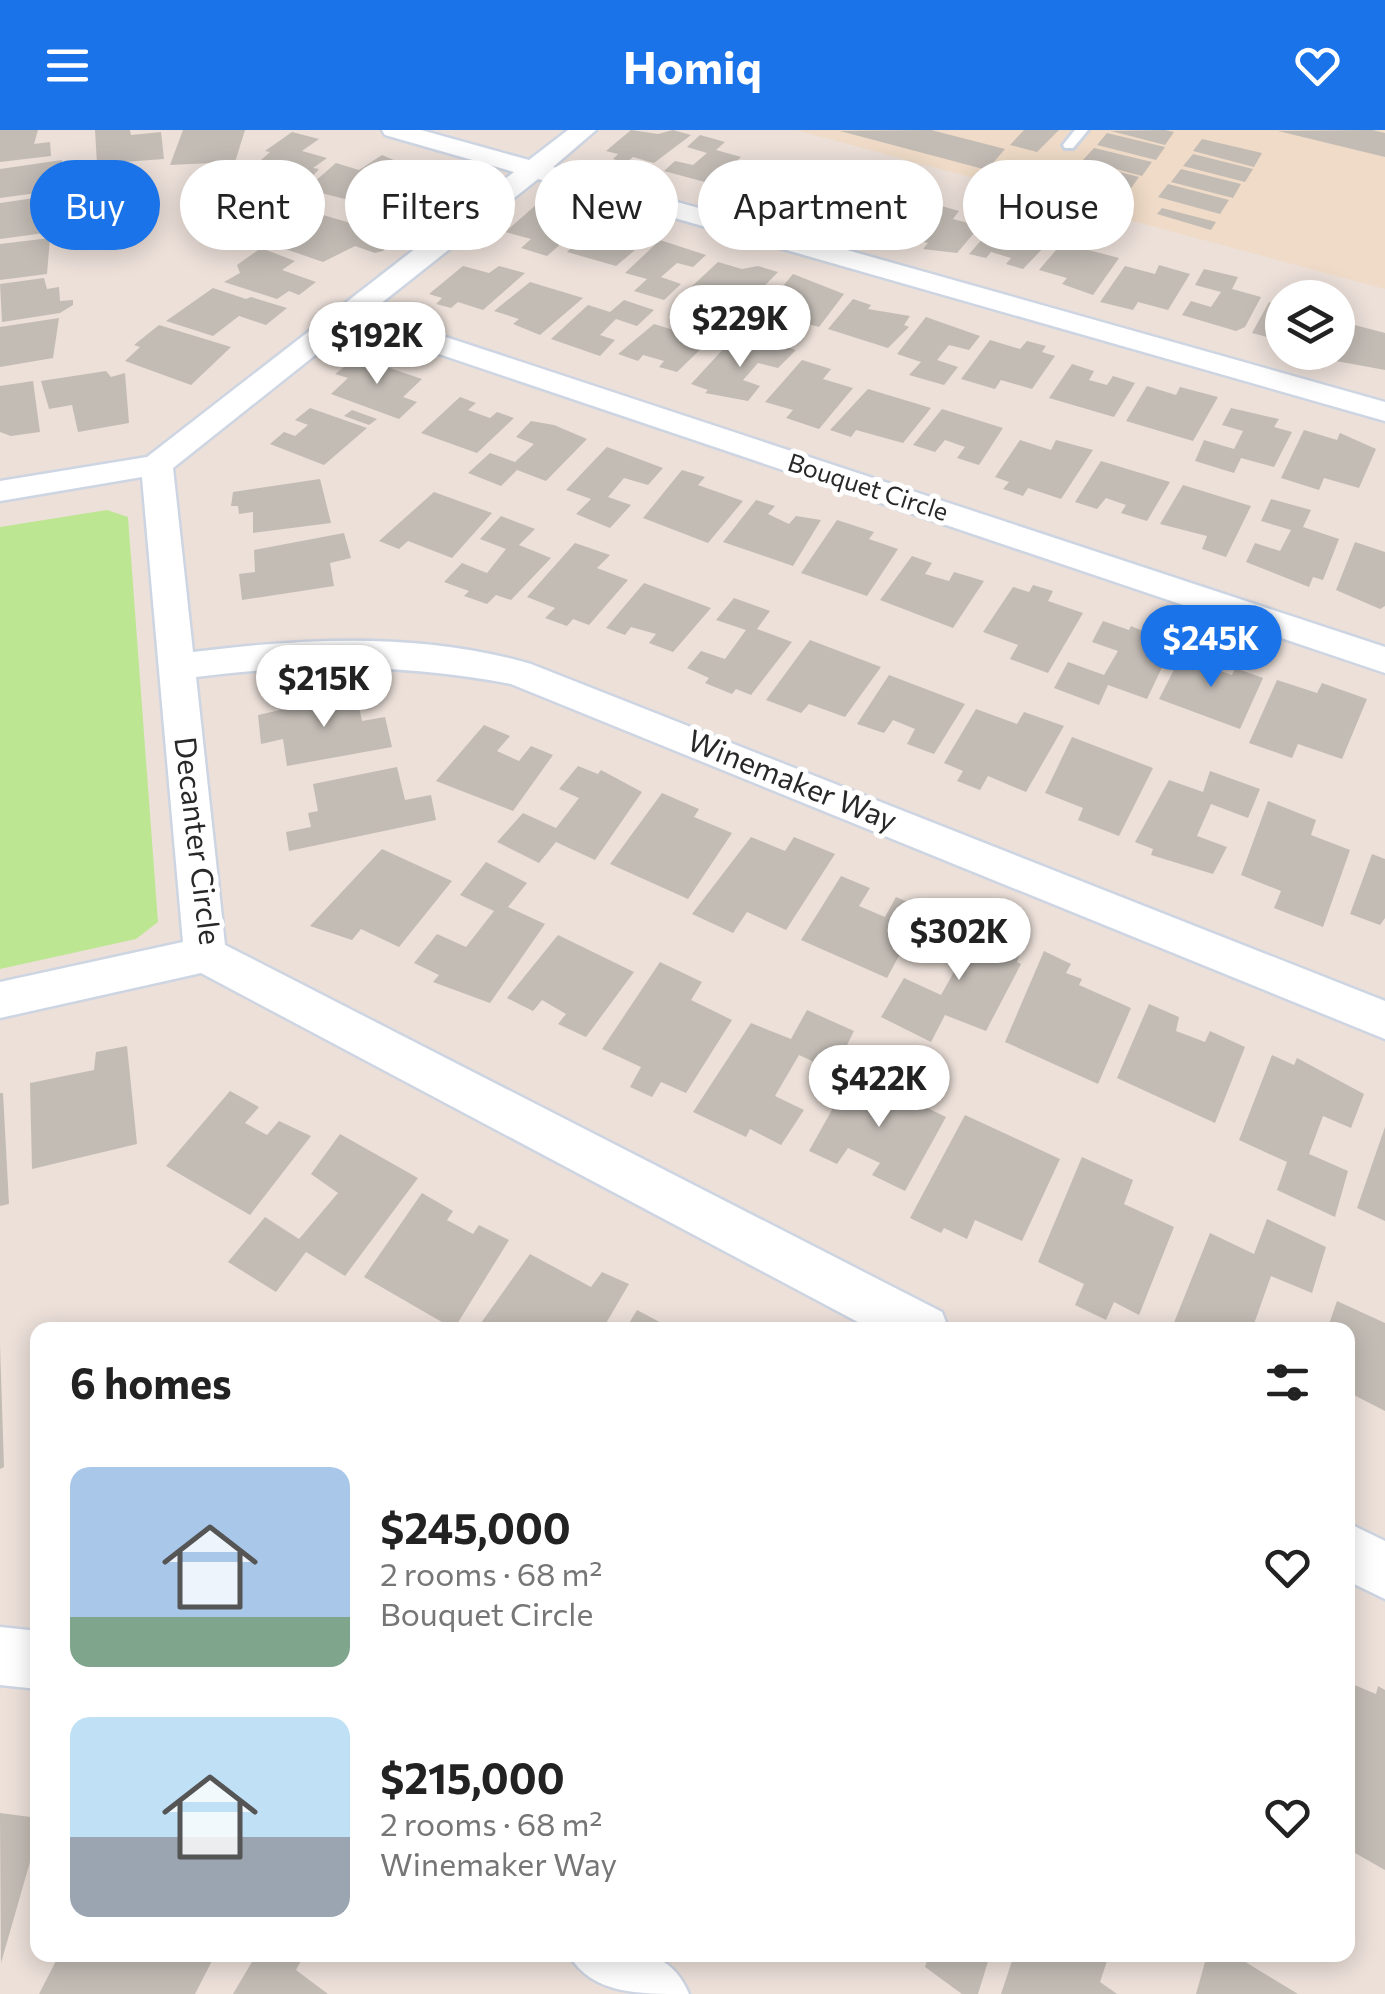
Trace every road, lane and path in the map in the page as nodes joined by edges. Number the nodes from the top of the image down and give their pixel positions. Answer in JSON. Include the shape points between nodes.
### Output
{"nodes":[{"id":1,"x":394,"y":130,"type":"edge"},
{"id":2,"x":584,"y":130,"type":"edge"},
{"id":3,"x":1082,"y":130,"type":"edge"},
{"id":4,"x":1068,"y":145,"type":"dead end"},
{"id":5,"x":533,"y":169,"type":"junction"},
{"id":6,"x":351,"y":315,"type":"junction"},
{"id":7,"x":1385,"y":412,"type":"edge"},
{"id":8,"x":157,"y":465,"type":"junction"},
{"id":9,"x":0,"y":491,"type":"edge"},
{"id":10,"x":1385,"y":660,"type":"edge"},
{"id":11,"x":176,"y":667,"type":"junction"},
{"id":12,"x":205,"y":954,"type":"junction"},
{"id":13,"x":0,"y":1000,"type":"edge"},
{"id":14,"x":1385,"y":1020,"type":"edge"},
{"id":15,"x":909,"y":1322,"type":"edge"},
{"id":16,"x":1355,"y":1555,"type":"edge"},
{"id":17,"x":1385,"y":1571,"type":"edge"},
{"id":18,"x":0,"y":1656,"type":"edge"},
{"id":19,"x":30,"y":1659,"type":"edge"},
{"id":20,"x":611,"y":1962,"type":"edge"},
{"id":21,"x":656,"y":1994,"type":"edge"}],
"edges":[{"from":1,"to":5,"type":"street"},
{"from":2,"to":5,"type":"street"},
{"from":3,"to":4,"type":"lane"},
{"from":5,"to":6,"type":"street"},
{"from":5,"to":7,"type":"street"},
{"from":6,"to":8,"type":"street"},
{"from":6,"to":10,"type":"street","name":"Bouquet Circle"},
{"from":8,"to":9,"type":"street"},
{"from":8,"to":11,"type":"street","name":"Decanter Circle"},
{"from":11,"to":12,"type":"street","name":"Decanter Circle"},
{"from":11,"to":14,"type":"street","name":"Winemaker Way","via":[[328,650],[395,652],[518,673]]},
{"from":12,"to":13,"type":"street"},
{"from":12,"to":15,"type":"street","name":"Decanter Circle"},
{"from":16,"to":17,"type":"street"},
{"from":18,"to":19,"type":"street"},
{"from":20,"to":21,"type":"street"}]}
